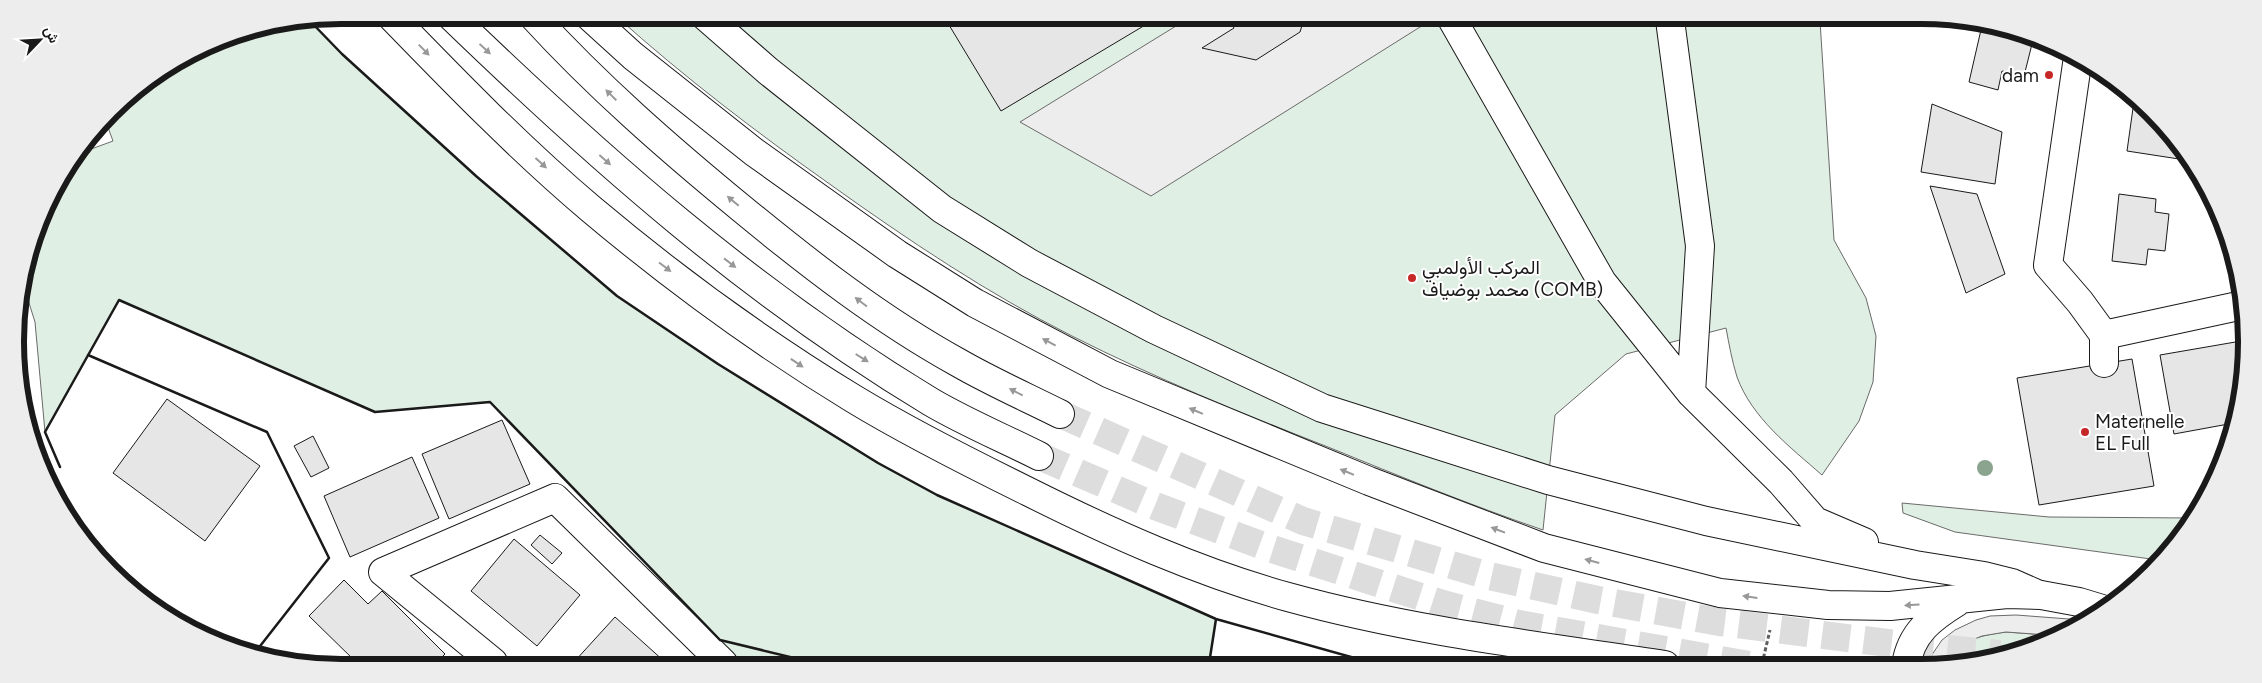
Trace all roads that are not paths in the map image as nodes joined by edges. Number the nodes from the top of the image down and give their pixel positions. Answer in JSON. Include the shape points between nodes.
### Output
{"nodes":[{"id":1,"x":399,"y":24,"type":"edge"},
{"id":2,"x":460,"y":24,"type":"edge"},
{"id":3,"x":541,"y":24,"type":"edge"},
{"id":4,"x":598,"y":24,"type":"edge"},
{"id":5,"x":714,"y":24,"type":"edge"},
{"id":6,"x":1455,"y":24,"type":"edge"},
{"id":7,"x":1671,"y":24,"type":"edge"},
{"id":8,"x":2077,"y":65,"type":"edge"},
{"id":9,"x":2237,"y":307,"type":"edge"},
{"id":10,"x":2104,"y":335,"type":"junction"},
{"id":11,"x":2104,"y":363,"type":"dead end"},
{"id":12,"x":1691,"y":393,"type":"junction"},
{"id":13,"x":1060,"y":414,"type":"tunnel mouth"},
{"id":14,"x":1039,"y":456,"type":"tunnel mouth"},
{"id":15,"x":1916,"y":565,"type":"junction"},
{"id":16,"x":2041,"y":595,"type":"junction"},
{"id":17,"x":1961,"y":600,"type":"junction"},
{"id":18,"x":2096,"y":607,"type":"edge"},
{"id":19,"x":489,"y":659,"type":"edge"},
{"id":20,"x":719,"y":659,"type":"edge"},
{"id":21,"x":1625,"y":659,"type":"edge"},
{"id":22,"x":1908,"y":659,"type":"edge"}],
"edges":[{"from":1,"to":21,"type":"main road","one_way":true,"via":[[477,104],[590,208],[654,259],[800,365],[858,401],[990,473],[1162,554],[1287,597],[1441,631]]},
{"from":2,"to":14,"type":"main road","one_way":true,"via":[[644,194],[777,300],[933,403]]},
{"from":13,"to":3,"type":"main road","one_way":true,"via":[[958,363],[866,306],[663,143]]},
{"from":17,"to":4,"type":"main road","one_way":true,"via":[[1890,606],[1828,605],[1720,593],[1544,548],[1369,481],[1110,374],[975,303],[897,254],[754,152]]},
{"from":5,"to":15,"type":"main road","via":[[775,77],[942,209],[1029,262],[1154,329],[1322,408],[1548,480],[1696,519]]},
{"from":6,"to":12,"type":"main road","via":[[1602,282]]},
{"from":7,"to":12,"type":"main road","via":[[1700,246]]},
{"from":8,"to":10,"type":"main road","via":[[2048,265]]},
{"from":9,"to":10,"type":"main road"},
{"from":10,"to":11,"type":"main road"},
{"from":12,"to":15,"type":"main road","via":[[1781,482],[1815,521]]},
{"from":15,"to":16,"type":"main road","via":[[1984,576]]},
{"from":16,"to":17,"type":"main road","via":[[2007,594]]},
{"from":16,"to":18,"type":"main road"},
{"from":17,"to":22,"type":"main road","via":[[1922,626]]},
{"from":19,"to":20,"type":"main road","via":[[383,572],[555,498]]}]}
